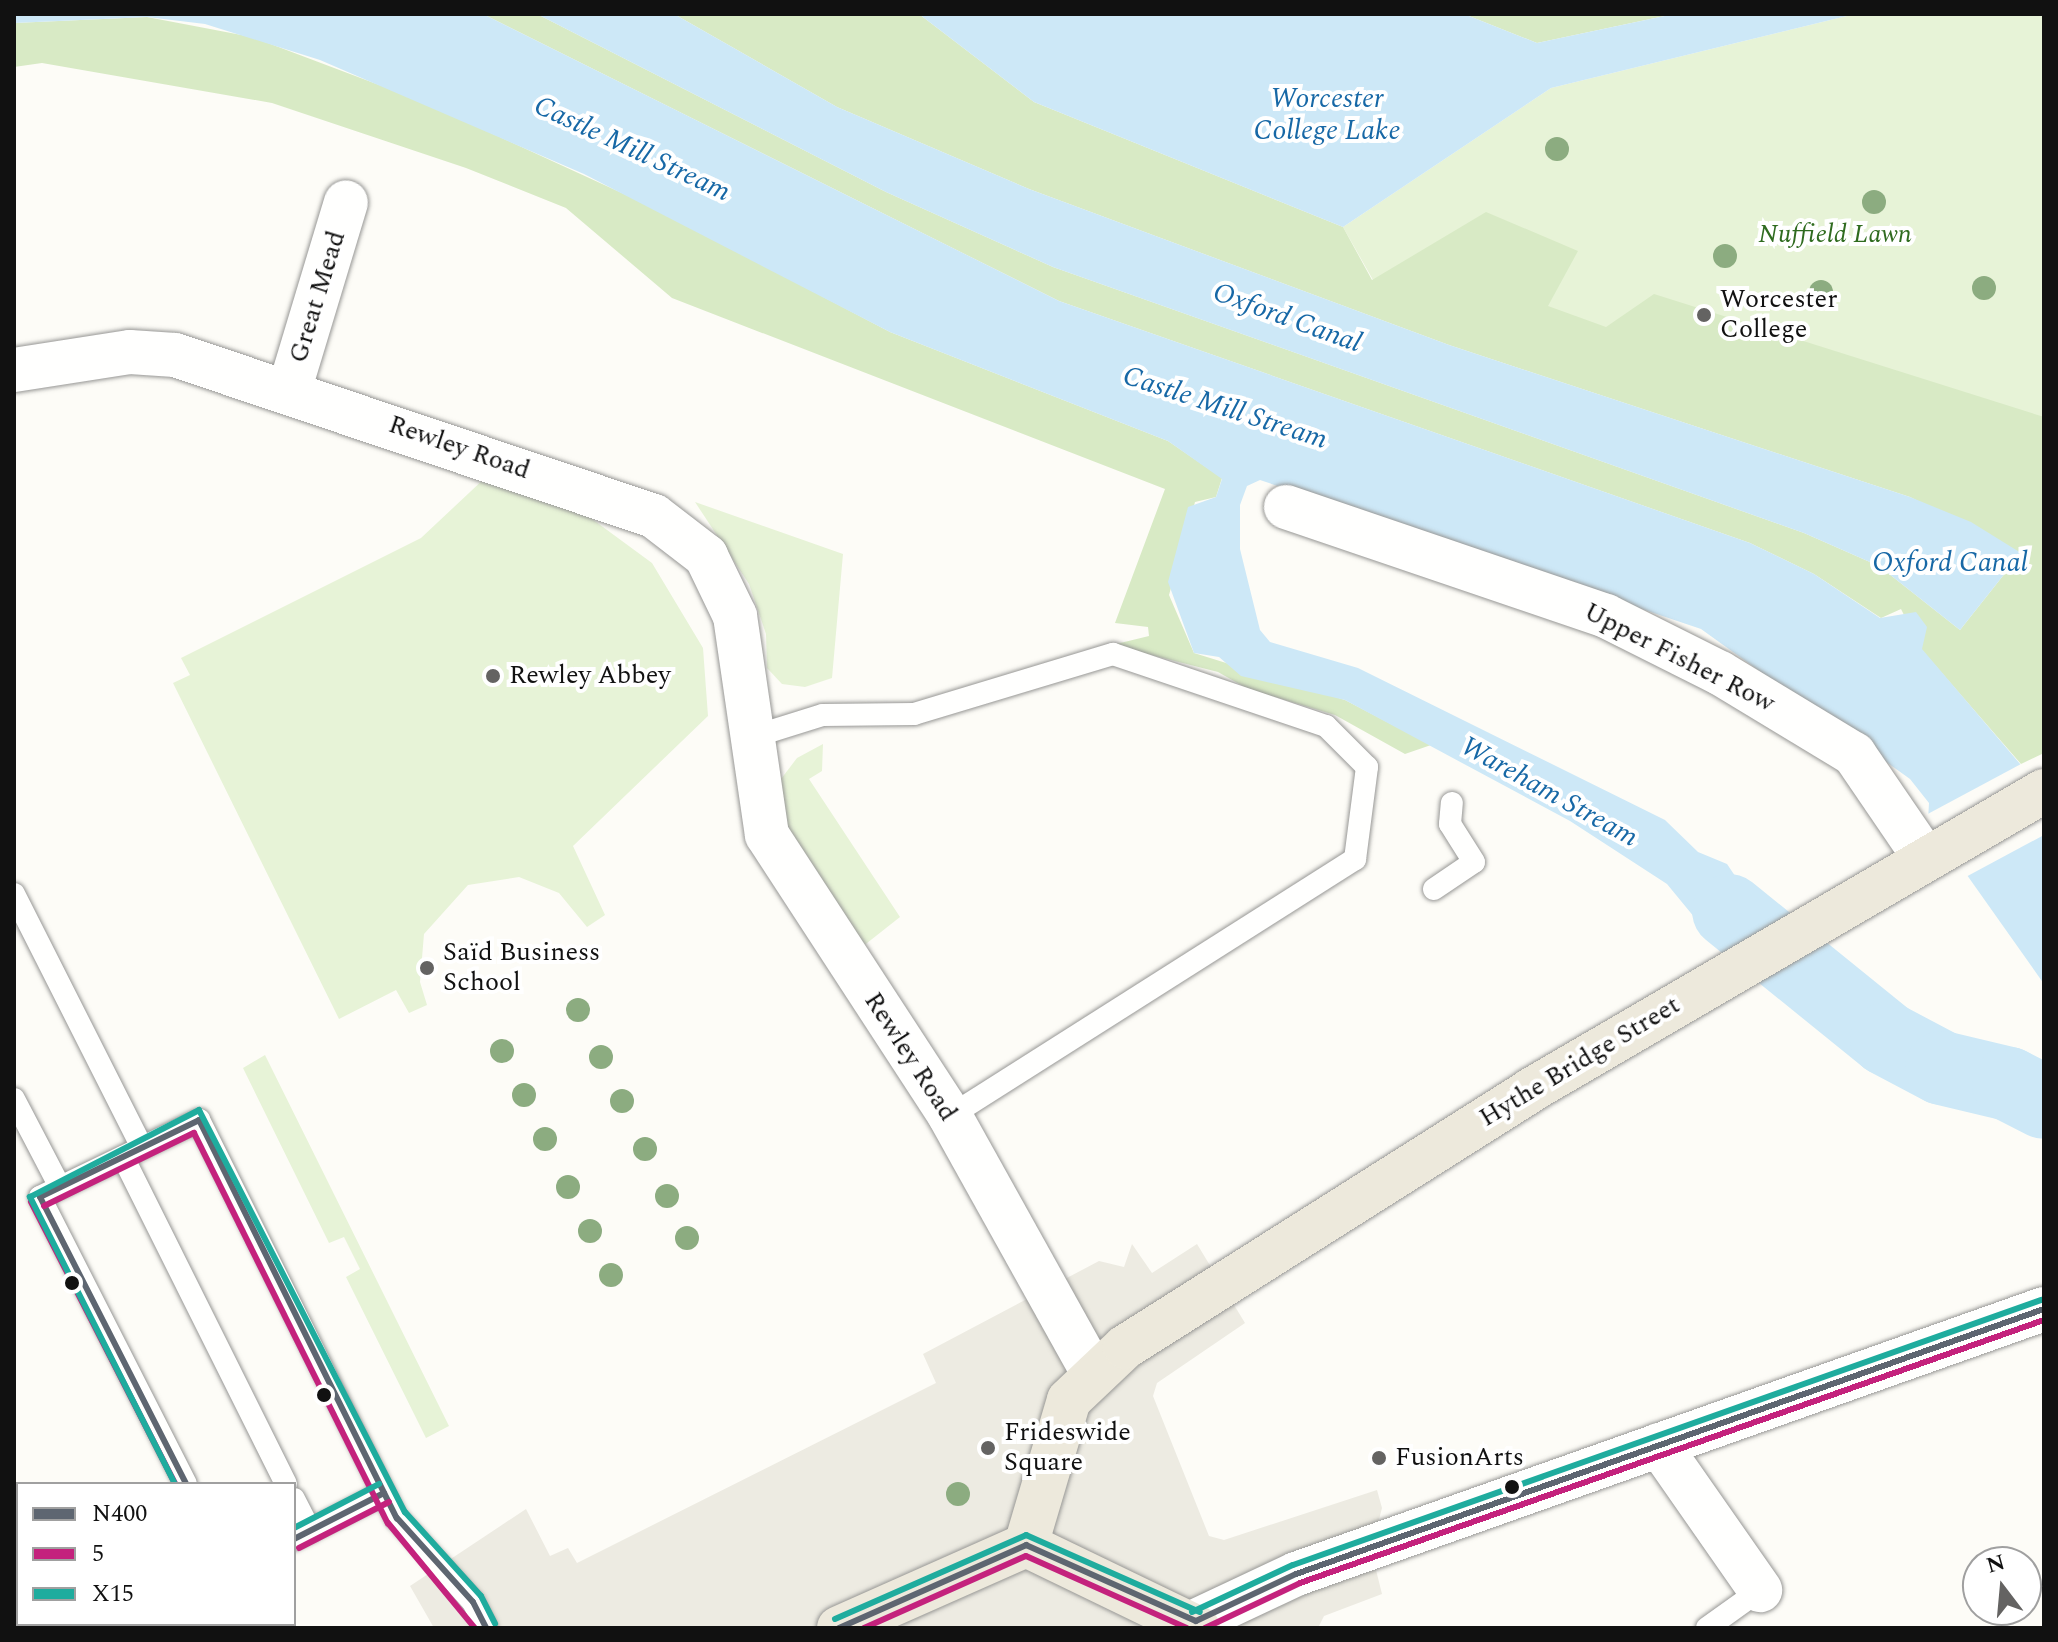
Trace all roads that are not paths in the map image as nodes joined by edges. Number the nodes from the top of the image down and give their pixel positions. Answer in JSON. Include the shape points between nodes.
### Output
{"nodes":[{"id":1,"x":346,"y":202,"type":"dead end"},
{"id":2,"x":14,"y":370,"type":"edge"},
{"id":3,"x":289,"y":391,"type":"junction"},
{"id":4,"x":1286,"y":507,"type":"dead end"},
{"id":5,"x":749,"y":738,"type":"junction"},
{"id":6,"x":2044,"y":791,"type":"edge"},
{"id":7,"x":1452,"y":803,"type":"dead end"},
{"id":8,"x":1928,"y":856,"type":"junction"},
{"id":9,"x":1434,"y":889,"type":"dead end"},
{"id":10,"x":14,"y":894,"type":"edge"},
{"id":11,"x":14,"y":1099,"type":"edge"},
{"id":12,"x":950,"y":1116,"type":"junction"},
{"id":13,"x":132,"y":1152,"type":"junction"},
{"id":14,"x":60,"y":1187,"type":"junction"},
{"id":15,"x":2044,"y":1309,"type":"edge"},
{"id":16,"x":1108,"y":1359,"type":"junction"},
{"id":17,"x":1659,"y":1445,"type":"junction"},
{"id":18,"x":185,"y":1482,"type":"edge"},
{"id":19,"x":285,"y":1482,"type":"edge"},
{"id":20,"x":384,"y":1493,"type":"junction"},
{"id":21,"x":296,"y":1508,"type":"edge"},
{"id":22,"x":302,"y":1535,"type":"edge"},
{"id":23,"x":1026,"y":1545,"type":"junction"},
{"id":24,"x":1760,"y":1590,"type":"joint"},
{"id":25,"x":1197,"y":1625,"type":"edge"},
{"id":26,"x":486,"y":1628,"type":"edge"},
{"id":27,"x":839,"y":1628,"type":"edge"},
{"id":28,"x":1707,"y":1628,"type":"edge"}],
"edges":[{"from":1,"to":3,"type":"street","name":"Great Mead"},
{"from":2,"to":3,"type":"street","name":"Rewley Road","via":[[130,352],[175,355]]},
{"from":3,"to":5,"type":"street","name":"Rewley Road","via":[[654,516],[706,556],[735,616]]},
{"from":4,"to":8,"type":"street","name":"Upper Fisher Row","via":[[1606,616],[1720,673],[1854,754]]},
{"from":5,"to":12,"type":"street","name":"Rewley Road","via":[[767,835]]},
{"from":5,"to":12,"type":"lane","via":[[823,715],[914,714],[1113,654],[1326,726],[1367,767],[1355,859]]},
{"from":6,"to":8,"type":"main road","name":"Hythe Bridge Street"},
{"from":7,"to":9,"type":"lane","via":[[1450,824],[1474,862]]},
{"from":8,"to":16,"type":"main road","name":"Hythe Bridge Street","via":[[1746,962]]},
{"from":10,"to":13,"type":"lane"},
{"from":11,"to":14,"type":"lane"},
{"from":12,"to":16,"type":"street","name":"Rewley Road"},
{"from":13,"to":14,"type":"lane"},
{"from":13,"to":19,"type":"lane"},
{"from":13,"to":20,"type":"lane","via":[[199,1120]]},
{"from":14,"to":18,"type":"lane","via":[[40,1197]]},
{"from":15,"to":17,"type":"street"},
{"from":16,"to":23,"type":"main road","name":"Hythe Bridge Street","via":[[1056,1429]]},
{"from":17,"to":24,"type":"street"},
{"from":17,"to":25,"type":"street","via":[[1296,1574]]},
{"from":20,"to":22,"type":"lane"},
{"from":20,"to":26,"type":"lane"},
{"from":21,"to":22,"type":"lane"},
{"from":23,"to":25,"type":"main road"},
{"from":23,"to":27,"type":"main road"},
{"from":24,"to":28,"type":"lane"}]}
